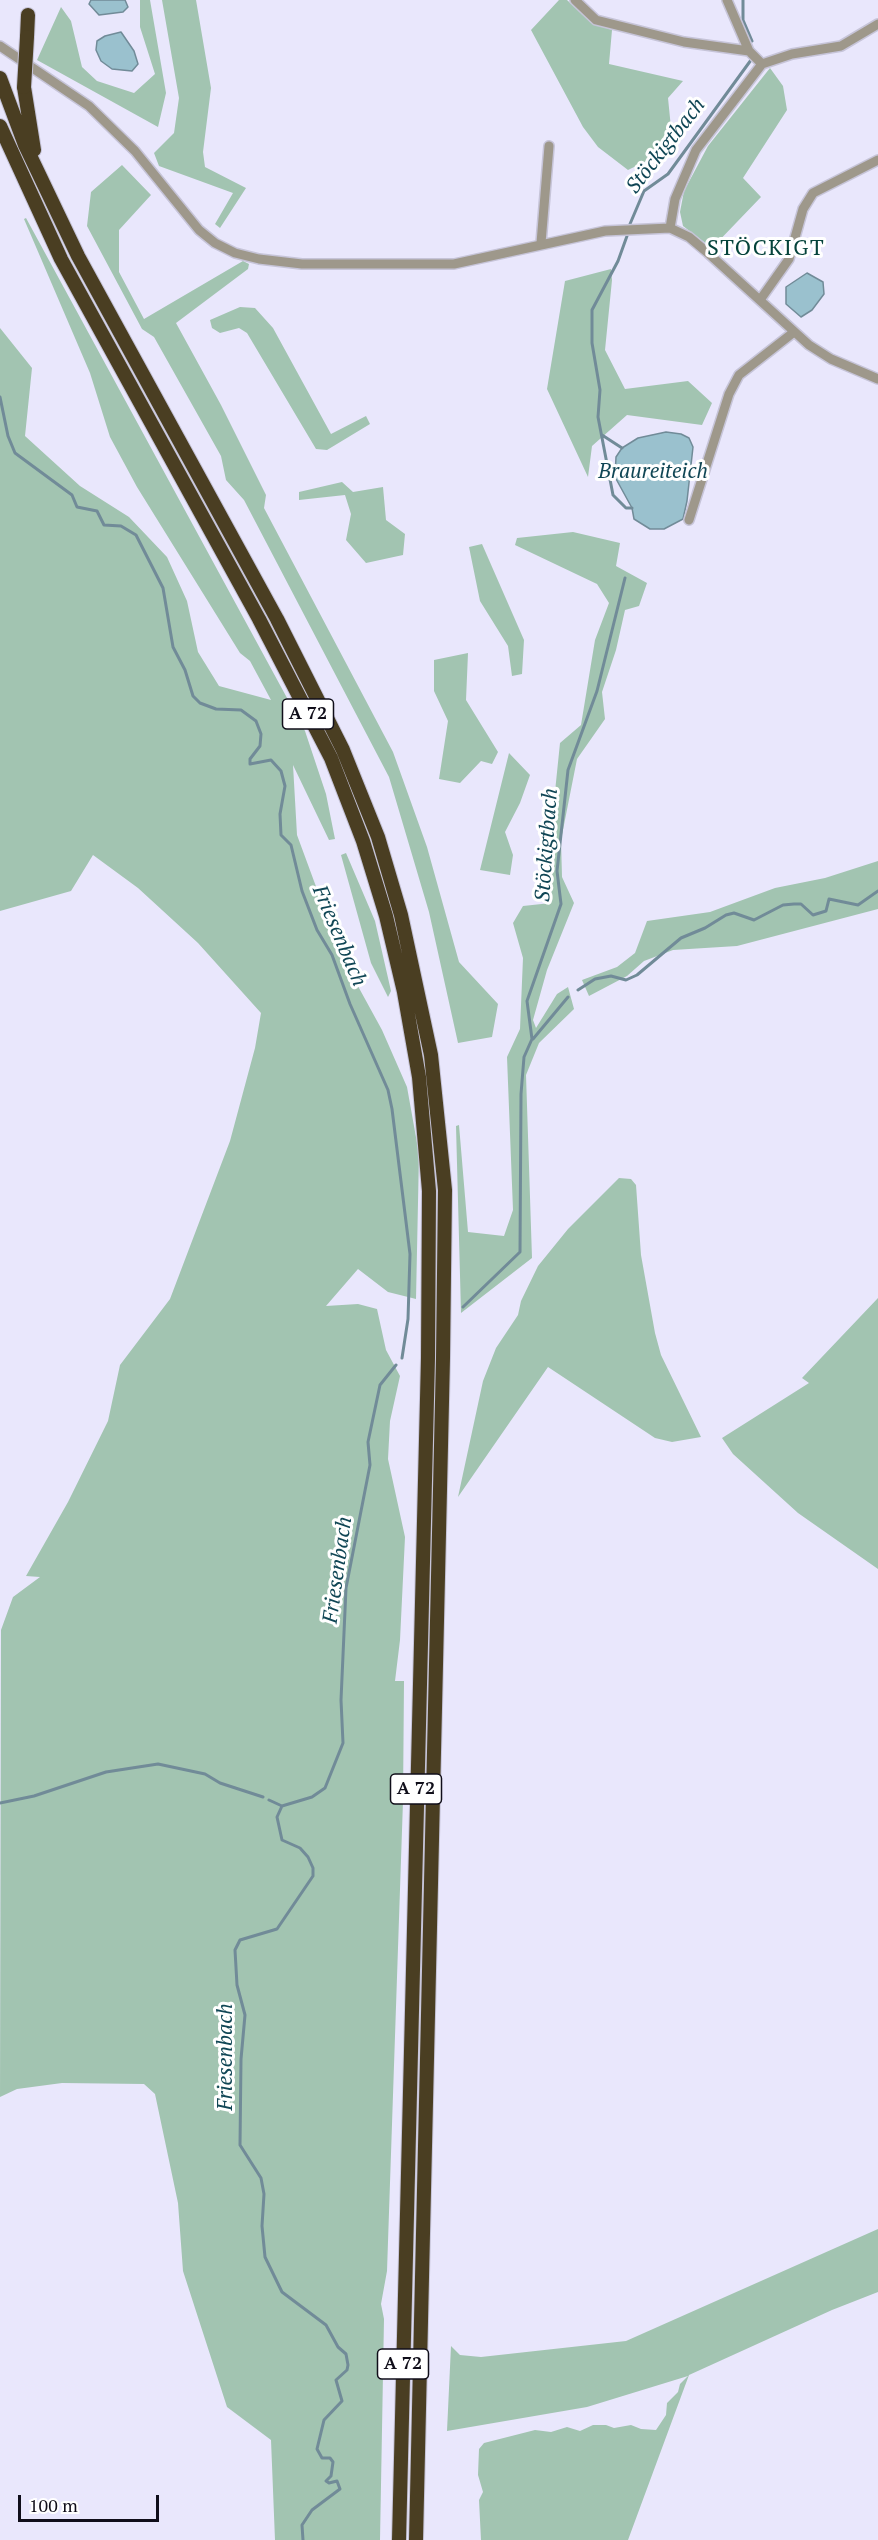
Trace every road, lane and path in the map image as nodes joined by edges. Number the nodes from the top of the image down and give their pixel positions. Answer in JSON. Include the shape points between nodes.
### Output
{"nodes":[{"id":1,"x":575,"y":0,"type":"edge"},
{"id":2,"x":727,"y":0,"type":"edge"},
{"id":3,"x":28,"y":15,"type":"dead end"},
{"id":4,"x":878,"y":24,"type":"edge"},
{"id":5,"x":0,"y":46,"type":"edge"},
{"id":6,"x":749,"y":51,"type":"junction"},
{"id":7,"x":762,"y":64,"type":"junction"},
{"id":8,"x":0,"y":78,"type":"edge"},
{"id":9,"x":0,"y":126,"type":"edge"},
{"id":10,"x":549,"y":146,"type":"dead end"},
{"id":11,"x":878,"y":160,"type":"edge"},
{"id":12,"x":39,"y":175,"type":"junction"},
{"id":13,"x":670,"y":228,"type":"junction"},
{"id":14,"x":541,"y":243,"type":"junction"},
{"id":15,"x":760,"y":300,"type":"junction"},
{"id":16,"x":794,"y":332,"type":"junction"},
{"id":17,"x":878,"y":379,"type":"edge"},
{"id":18,"x":689,"y":520,"type":"dead end"},
{"id":19,"x":399,"y":2540,"type":"edge"},
{"id":20,"x":416,"y":2540,"type":"edge"}],
"edges":[{"from":1,"to":6,"type":"street","via":[[596,20],[684,42]]},
{"from":2,"to":6,"type":"street"},
{"from":3,"to":12,"type":"highway","bridge":true,"via":[[24,87]]},
{"from":4,"to":7,"type":"street","via":[[841,46],[792,54]]},
{"from":5,"to":14,"type":"street","via":[[89,106],[135,151],[199,230],[235,253],[302,264],[454,264]]},
{"from":6,"to":7,"type":"street"},
{"from":7,"to":13,"type":"street","via":[[696,150],[675,199]]},
{"from":8,"to":12,"type":"highway","number":"A 72"},
{"from":9,"to":19,"type":"highway","number":"A 72","via":[[62,260],[260,619],[331,758],[387,916],[419,1077],[429,1191],[428,1358]]},
{"from":10,"to":14,"type":"street"},
{"from":11,"to":15,"type":"street","via":[[813,193],[803,209],[789,259]]},
{"from":12,"to":20,"type":"highway","number":"A 72","via":[[78,256],[277,619],[343,750],[378,837],[401,915],[432,1055],[445,1190]]},
{"from":13,"to":14,"type":"street","via":[[604,231]]},
{"from":13,"to":15,"type":"street","via":[[689,237]]},
{"from":15,"to":16,"type":"street"},
{"from":16,"to":17,"type":"street","via":[[831,359]]},
{"from":16,"to":18,"type":"street","via":[[739,375],[729,394]]}]}
